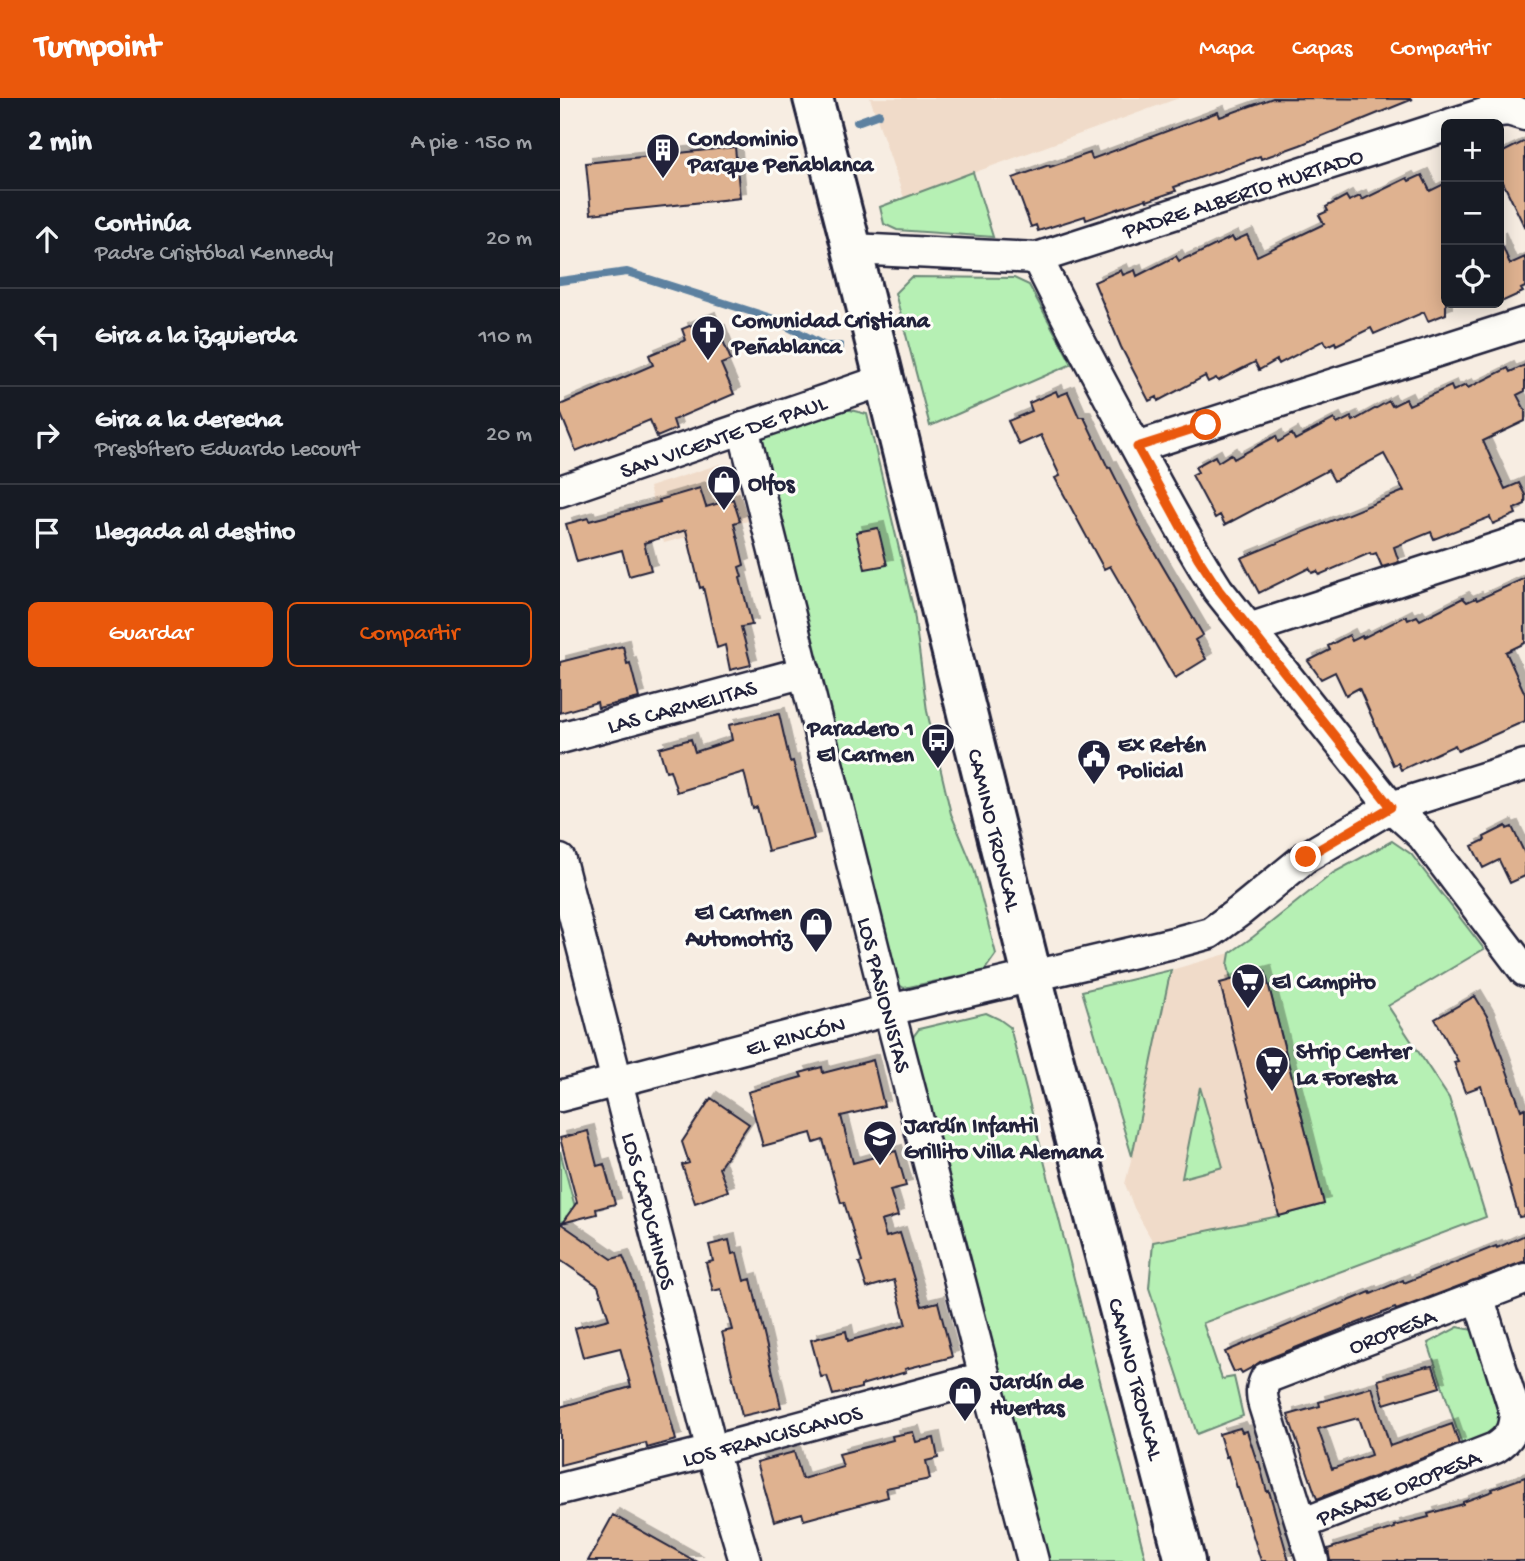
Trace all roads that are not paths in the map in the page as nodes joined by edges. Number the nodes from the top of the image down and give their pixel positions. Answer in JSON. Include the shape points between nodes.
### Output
{"nodes":[{"id":1,"x":813,"y":98,"type":"edge"},
{"id":2,"x":1525,"y":115,"type":"edge"},
{"id":3,"x":1467,"y":119,"type":"edge"},
{"id":4,"x":1441,"y":128,"type":"edge"},
{"id":5,"x":852,"y":249,"type":"junction"},
{"id":6,"x":1037,"y":258,"type":"junction"},
{"id":7,"x":1525,"y":323,"type":"edge"},
{"id":8,"x":884,"y":380,"type":"junction"},
{"id":9,"x":743,"y":428,"type":"junction"},
{"id":10,"x":1137,"y":447,"type":"junction"},
{"id":11,"x":560,"y":491,"type":"edge"},
{"id":12,"x":1525,"y":539,"type":"edge"},
{"id":13,"x":1249,"y":629,"type":"junction"},
{"id":14,"x":805,"y":671,"type":"junction"},
{"id":15,"x":560,"y":738,"type":"edge"},
{"id":16,"x":1525,"y":765,"type":"edge"},
{"id":17,"x":1391,"y":807,"type":"junction"},
{"id":18,"x":560,"y":860,"type":"edge"},
{"id":19,"x":1525,"y":971,"type":"edge"},
{"id":20,"x":1032,"y":976,"type":"junction"},
{"id":21,"x":890,"y":1010,"type":"junction"},
{"id":22,"x":616,"y":1082,"type":"junction"},
{"id":23,"x":560,"y":1096,"type":"edge"},
{"id":24,"x":1525,"y":1279,"type":"edge"},
{"id":25,"x":1478,"y":1296,"type":"junction"},
{"id":26,"x":985,"y":1377,"type":"junction"},
{"id":27,"x":712,"y":1451,"type":"junction"},
{"id":28,"x":560,"y":1489,"type":"edge"},
{"id":29,"x":1302,"y":1524,"type":"junction"},
{"id":30,"x":745,"y":1561,"type":"edge"},
{"id":31,"x":1033,"y":1561,"type":"edge"},
{"id":32,"x":1185,"y":1561,"type":"edge"},
{"id":33,"x":1313,"y":1561,"type":"edge"}],
"edges":[{"from":1,"to":5,"type":"main road","name":"CAMINO TRONCAL"},
{"from":2,"to":3,"type":"street","via":[[1508,110]]},
{"from":4,"to":6,"type":"street","name":"PADRE ALBERTO HURTADO"},
{"from":5,"to":6,"type":"street"},
{"from":5,"to":8,"type":"main road","name":"CAMINO TRONCAL"},
{"from":6,"to":10,"type":"street"},
{"from":7,"to":10,"type":"street"},
{"from":8,"to":9,"type":"street","name":"SAN VICENTE DE PAUL"},
{"from":8,"to":20,"type":"main road","name":"CAMINO TRONCAL"},
{"from":9,"to":11,"type":"street","name":"SAN VICENTE DE PAUL"},
{"from":9,"to":14,"type":"street","name":"LOS PASIONISTAS"},
{"from":10,"to":13,"type":"street","via":[[1198,558]]},
{"from":12,"to":13,"type":"street"},
{"from":13,"to":17,"type":"street"},
{"from":14,"to":15,"type":"street","name":"LAS CARMELITAS"},
{"from":14,"to":21,"type":"street","name":"LOS PASIONISTAS"},
{"from":16,"to":17,"type":"street","name":"EL RINCÓN"},
{"from":17,"to":19,"type":"street","via":[[1422,835]]},
{"from":17,"to":20,"type":"street","name":"EL RINCÓN","via":[[1306,857],[1210,933]]},
{"from":18,"to":22,"type":"street","name":"LOS CAPUCHINOS"},
{"from":20,"to":21,"type":"street","name":"EL RINCÓN"},
{"from":20,"to":32,"type":"main road","name":"CAMINO TRONCAL"},
{"from":21,"to":22,"type":"street","name":"EL RINCÓN"},
{"from":21,"to":26,"type":"street","name":"LOS PASIONISTAS"},
{"from":22,"to":23,"type":"street","name":"EL RINCÓN"},
{"from":22,"to":27,"type":"street","name":"LOS CAPUCHINOS"},
{"from":24,"to":25,"type":"street","name":"OROPESA"},
{"from":25,"to":29,"type":"street","name":"PASAJE OROPESA","via":[[1515,1412],[1505,1442]]},
{"from":25,"to":29,"type":"street","name":"OROPESA","via":[[1266,1378],[1261,1393]]},
{"from":26,"to":27,"type":"street","name":"LOS FRANCISCANOS"},
{"from":26,"to":31,"type":"street","name":"LOS PASIONISTAS"},
{"from":27,"to":28,"type":"street","name":"LOS FRANCISCANOS"},
{"from":27,"to":30,"type":"street","name":"LOS CAPUCHINOS"},
{"from":29,"to":33,"type":"street"}]}
